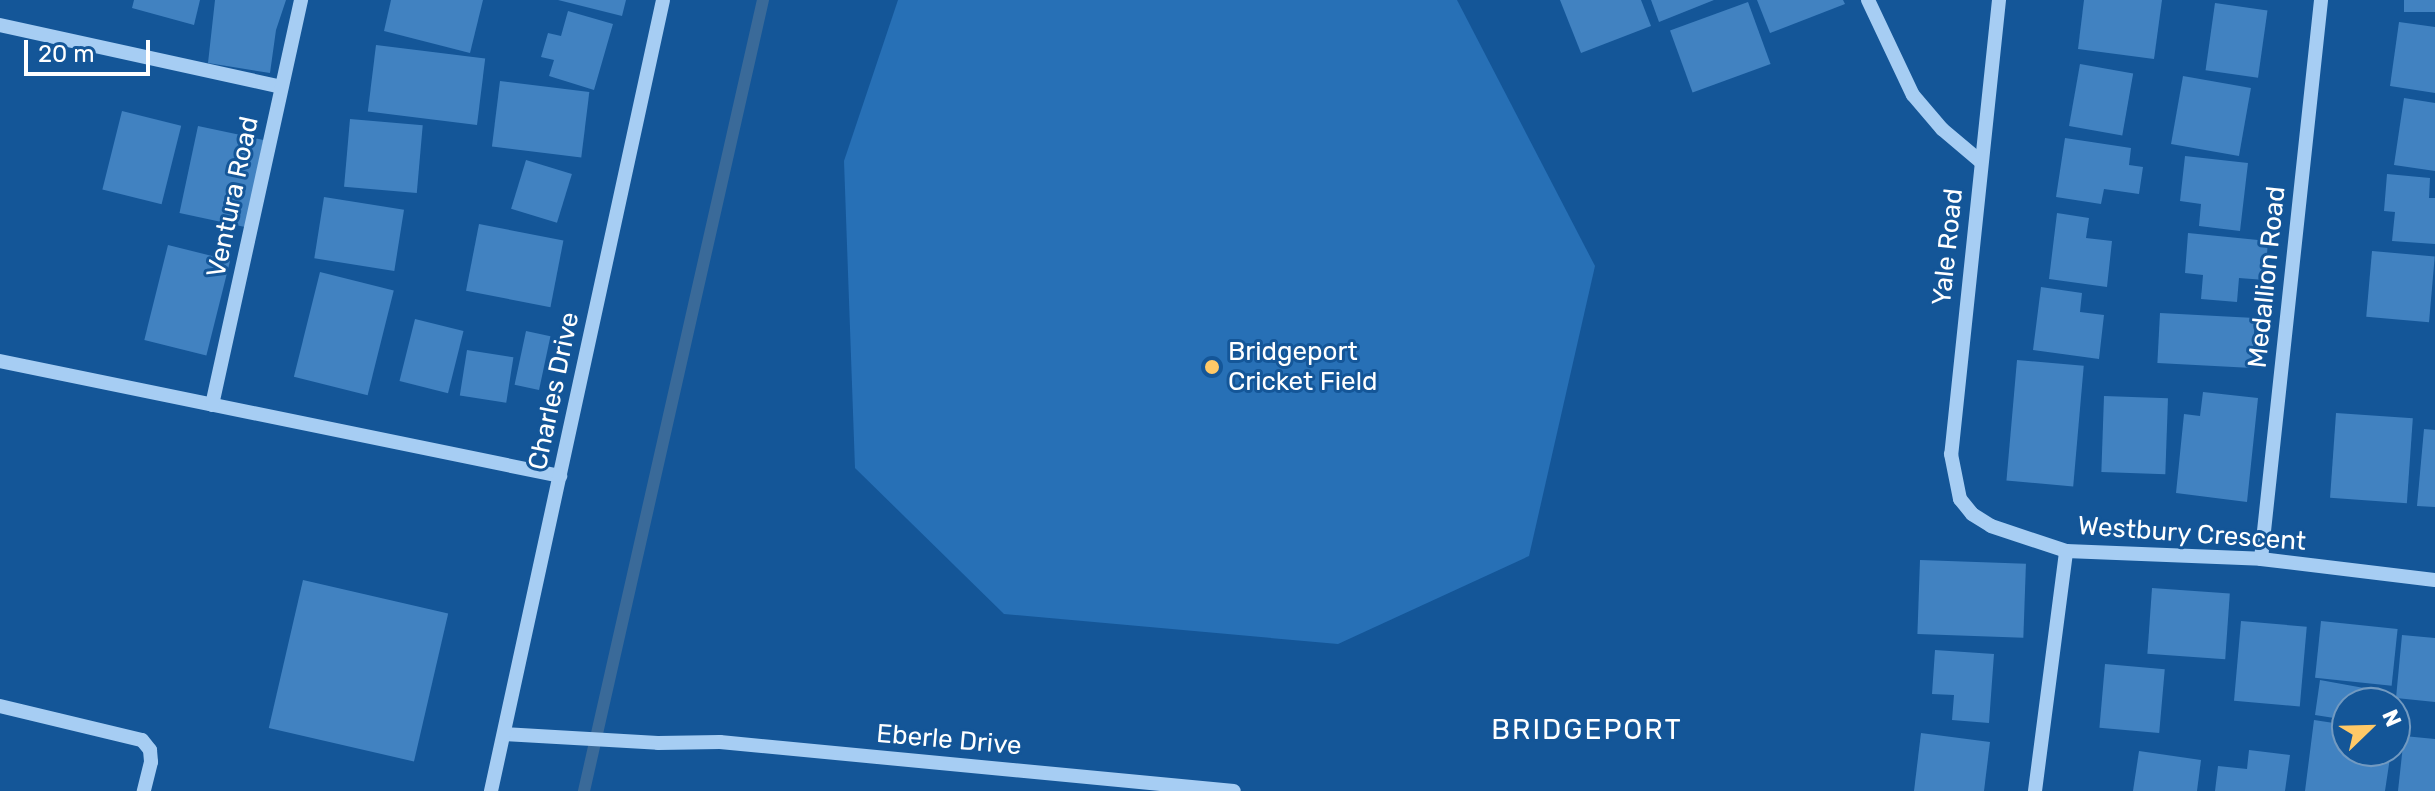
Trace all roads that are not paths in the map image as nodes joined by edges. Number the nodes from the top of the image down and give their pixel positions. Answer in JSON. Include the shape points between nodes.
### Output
{"nodes":[{"id":1,"x":301,"y":0,"type":"edge"},
{"id":2,"x":663,"y":0,"type":"edge"},
{"id":3,"x":1868,"y":0,"type":"edge"},
{"id":4,"x":1999,"y":0,"type":"edge"},
{"id":5,"x":2321,"y":0,"type":"edge"},
{"id":6,"x":0,"y":25,"type":"edge"},
{"id":7,"x":281,"y":87,"type":"junction"},
{"id":8,"x":1981,"y":162,"type":"junction"},
{"id":9,"x":0,"y":361,"type":"edge"},
{"id":10,"x":212,"y":405,"type":"junction"},
{"id":11,"x":560,"y":476,"type":"junction"},
{"id":12,"x":1960,"y":499,"type":"joint"},
{"id":13,"x":2066,"y":551,"type":"junction"},
{"id":14,"x":2261,"y":559,"type":"junction"},
{"id":15,"x":2435,"y":580,"type":"edge"},
{"id":16,"x":0,"y":706,"type":"edge"},
{"id":17,"x":504,"y":734,"type":"junction"},
{"id":18,"x":144,"y":791,"type":"edge"},
{"id":19,"x":491,"y":791,"type":"edge"},
{"id":20,"x":1234,"y":791,"type":"edge"},
{"id":21,"x":2035,"y":791,"type":"edge"}],
"edges":[{"from":1,"to":7,"type":"street","name":"Ventura Road"},
{"from":2,"to":11,"type":"street","name":"Charles Drive"},
{"from":3,"to":8,"type":"street","via":[[1913,95]]},
{"from":4,"to":8,"type":"street","name":"Yale Road"},
{"from":5,"to":14,"type":"street","name":"Medallion Road"},
{"from":6,"to":7,"type":"street"},
{"from":7,"to":10,"type":"street","name":"Ventura Road"},
{"from":8,"to":12,"type":"street","name":"Yale Road","via":[[1951,454]]},
{"from":9,"to":10,"type":"street"},
{"from":10,"to":11,"type":"street"},
{"from":11,"to":17,"type":"street","name":"Charles Drive"},
{"from":12,"to":13,"type":"street","name":"Westbury Crescent","via":[[1991,526]]},
{"from":13,"to":14,"type":"street","name":"Westbury Crescent"},
{"from":13,"to":21,"type":"street"},
{"from":14,"to":15,"type":"street","name":"Westbury Crescent"},
{"from":16,"to":18,"type":"street","via":[[142,740],[151,762]]},
{"from":17,"to":19,"type":"street","name":"Charles Drive"},
{"from":17,"to":20,"type":"street","name":"Eberle Drive","via":[[720,742]]}]}
